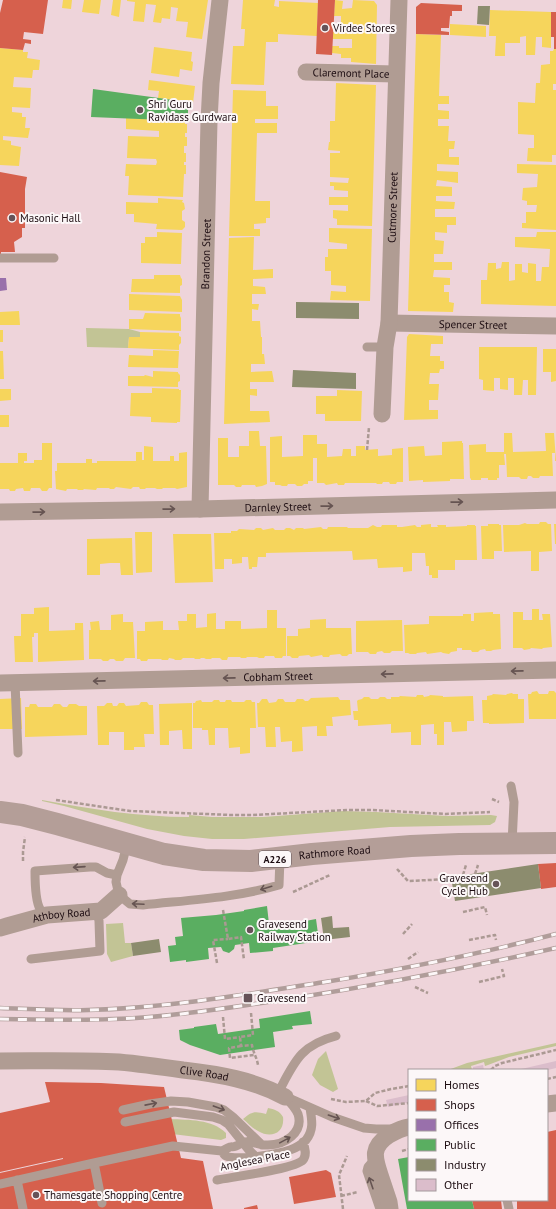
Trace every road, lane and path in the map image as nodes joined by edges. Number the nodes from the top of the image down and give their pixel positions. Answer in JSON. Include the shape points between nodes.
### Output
{"nodes":[{"id":1,"x":220,"y":0,"type":"edge"},
{"id":2,"x":399,"y":0,"type":"edge"},
{"id":3,"x":306,"y":72,"type":"dead end"},
{"id":4,"x":396,"y":74,"type":"junction"},
{"id":5,"x":0,"y":258,"type":"edge"},
{"id":6,"x":54,"y":258,"type":"dead end"},
{"id":7,"x":389,"y":322,"type":"junction"},
{"id":8,"x":556,"y":326,"type":"edge"},
{"id":9,"x":367,"y":346,"type":"dead end"},
{"id":10,"x":385,"y":347,"type":"junction"},
{"id":11,"x":382,"y":414,"type":"dead end"},
{"id":12,"x":556,"y":500,"type":"edge"},
{"id":13,"x":200,"y":509,"type":"junction"},
{"id":14,"x":0,"y":512,"type":"edge"},
{"id":15,"x":556,"y":670,"type":"edge"},
{"id":16,"x":8,"y":683,"type":"edge"},
{"id":17,"x":18,"y":753,"type":"dead end"},
{"id":18,"x":511,"y":786,"type":"dead end"},
{"id":19,"x":50,"y":799,"type":"dead end"},
{"id":20,"x":492,"y":799,"type":"dead end"},
{"id":21,"x":501,"y":804,"type":"dead end"},
{"id":22,"x":0,"y":812,"type":"edge"},
{"id":23,"x":490,"y":812,"type":"dead end"},
{"id":24,"x":512,"y":843,"type":"junction"},
{"id":25,"x":556,"y":843,"type":"edge"},
{"id":26,"x":127,"y":844,"type":"junction"},
{"id":27,"x":280,"y":858,"type":"junction"},
{"id":28,"x":394,"y":866,"type":"dead end"},
{"id":29,"x":332,"y":874,"type":"dead end"},
{"id":30,"x":117,"y":875,"type":"junction"},
{"id":31,"x":451,"y":880,"type":"dead end"},
{"id":32,"x":289,"y":893,"type":"dead end"},
{"id":33,"x":119,"y":896,"type":"junction"},
{"id":34,"x":229,"y":909,"type":"dead end"},
{"id":35,"x":217,"y":910,"type":"dead end"},
{"id":36,"x":223,"y":910,"type":"junction"},
{"id":37,"x":97,"y":911,"type":"junction"},
{"id":38,"x":463,"y":912,"type":"dead end"},
{"id":39,"x":47,"y":915,"type":"junction"},
{"id":40,"x":488,"y":915,"type":"dead end"},
{"id":41,"x":412,"y":924,"type":"dead end"},
{"id":42,"x":0,"y":928,"type":"edge"},
{"id":43,"x":403,"y":934,"type":"dead end"},
{"id":44,"x":228,"y":939,"type":"junction"},
{"id":45,"x":469,"y":940,"type":"dead end"},
{"id":46,"x":496,"y":940,"type":"dead end"},
{"id":47,"x":418,"y":952,"type":"dead end"},
{"id":48,"x":31,"y":959,"type":"dead end"},
{"id":49,"x":408,"y":959,"type":"dead end"},
{"id":50,"x":244,"y":960,"type":"dead end"},
{"id":51,"x":217,"y":963,"type":"dead end"},
{"id":52,"x":502,"y":969,"type":"dead end"},
{"id":53,"x":479,"y":982,"type":"dead end"},
{"id":54,"x":414,"y":986,"type":"dead end"},
{"id":55,"x":428,"y":993,"type":"dead end"},
{"id":56,"x":251,"y":1013,"type":"dead end"},
{"id":57,"x":223,"y":1017,"type":"dead end"},
{"id":58,"x":240,"y":1036,"type":"junction"},
{"id":59,"x":336,"y":1036,"type":"dead end"},
{"id":60,"x":241,"y":1046,"type":"junction"},
{"id":61,"x":556,"y":1050,"type":"edge"},
{"id":62,"x":254,"y":1055,"type":"junction"},
{"id":63,"x":0,"y":1061,"type":"edge"},
{"id":64,"x":257,"y":1063,"type":"dead end"},
{"id":65,"x":492,"y":1069,"type":"edge"},
{"id":66,"x":408,"y":1086,"type":"edge"},
{"id":67,"x":282,"y":1095,"type":"junction"},
{"id":68,"x":329,"y":1098,"type":"dead end"},
{"id":69,"x":366,"y":1101,"type":"junction"},
{"id":70,"x":408,"y":1103,"type":"edge"},
{"id":71,"x":310,"y":1108,"type":"junction"},
{"id":72,"x":123,"y":1110,"type":"dead end"},
{"id":73,"x":125,"y":1122,"type":"dead end"},
{"id":74,"x":405,"y":1128,"type":"edge"},
{"id":75,"x":242,"y":1142,"type":"junction"},
{"id":76,"x":303,"y":1142,"type":"junction"},
{"id":77,"x":262,"y":1145,"type":"junction"},
{"id":78,"x":222,"y":1151,"type":"junction"},
{"id":79,"x":259,"y":1155,"type":"junction"},
{"id":80,"x":347,"y":1156,"type":"dead end"},
{"id":81,"x":375,"y":1159,"type":"junction"},
{"id":82,"x":94,"y":1163,"type":"junction"},
{"id":83,"x":17,"y":1180,"type":"junction"},
{"id":84,"x":217,"y":1180,"type":"dead end"},
{"id":85,"x":0,"y":1184,"type":"edge"},
{"id":86,"x":361,"y":1191,"type":"dead end"},
{"id":87,"x":341,"y":1196,"type":"junction"},
{"id":88,"x":102,"y":1203,"type":"dead end"},
{"id":89,"x":23,"y":1209,"type":"edge"},
{"id":90,"x":343,"y":1209,"type":"edge"},
{"id":91,"x":380,"y":1209,"type":"edge"},
{"id":92,"x":390,"y":1209,"type":"edge"}],
"edges":[{"from":1,"to":13,"type":"street","name":"Brandon Street","via":[[211,75],[209,121]]},
{"from":2,"to":4,"type":"street","name":"Cutmore Street"},
{"from":3,"to":4,"type":"street","name":"Claremont Place"},
{"from":4,"to":7,"type":"street","name":"Cutmore Street"},
{"from":5,"to":6,"type":"lane"},
{"from":7,"to":8,"type":"street","name":"Spencer Street"},
{"from":7,"to":10,"type":"street","name":"Cutmore Street"},
{"from":9,"to":10,"type":"lane"},
{"from":10,"to":11,"type":"street","name":"Cutmore Street"},
{"from":13,"to":12,"type":"street","name":"Darnley Street","one_way":true},
{"from":14,"to":13,"type":"street","name":"Darnley Street","one_way":true},
{"from":15,"to":16,"type":"street","name":"Cobham Street","one_way":true},
{"from":16,"to":17,"type":"lane"},
{"from":18,"to":24,"type":"lane","via":[[514,802]]},
{"from":19,"to":23,"type":"path","via":[[130,811],[232,815],[347,810],[446,814]]},
{"from":20,"to":21,"type":"path"},
{"from":22,"to":26,"type":"main road","name":"Rathmore Road","number":"A226","via":[[22,815]]},
{"from":24,"to":25,"type":"main road","name":"Rathmore Road","number":"A226"},
{"from":24,"to":27,"type":"main road","name":"Rathmore Road","number":"A226","via":[[411,846]]},
{"from":26,"to":27,"type":"main road","name":"Rathmore Road","number":"A226","via":[[164,854],[204,860],[251,861]]},
{"from":26,"to":30,"type":"lane"},
{"from":27,"to":33,"type":"lane","one_way":true,"via":[[279,885],[259,891],[143,905],[130,904]]},
{"from":28,"to":31,"type":"path","via":[[408,881]]},
{"from":29,"to":32,"type":"path"},
{"from":30,"to":33,"type":"lane"},
{"from":30,"to":39,"type":"lane","one_way":true,"via":[[90,866],[34,871],[39,907]]},
{"from":33,"to":37,"type":"street","name":"Athboy Road","via":[[101,911]]},
{"from":34,"to":36,"type":"path"},
{"from":35,"to":36,"type":"path"},
{"from":36,"to":44,"type":"path"},
{"from":37,"to":39,"type":"street","name":"Athboy Road"},
{"from":37,"to":48,"type":"lane","via":[[100,951]]},
{"from":38,"to":40,"type":"path","via":[[486,907]]},
{"from":39,"to":42,"type":"street","name":"Athboy Road"},
{"from":41,"to":43,"type":"path"},
{"from":44,"to":50,"type":"path","via":[[241,937]]},
{"from":44,"to":51,"type":"path","via":[[213,940]]},
{"from":45,"to":46,"type":"path","via":[[495,935]]},
{"from":47,"to":49,"type":"path"},
{"from":52,"to":53,"type":"path","via":[[504,976]]},
{"from":54,"to":55,"type":"path"},
{"from":56,"to":58,"type":"path","via":[[253,1035]]},
{"from":57,"to":58,"type":"path","via":[[225,1038]]},
{"from":58,"to":60,"type":"path"},
{"from":59,"to":67,"type":"lane","via":[[323,1039],[302,1052],[296,1060]]},
{"from":60,"to":62,"type":"path","via":[[252,1045]]},
{"from":60,"to":62,"type":"path","via":[[228,1048],[230,1058]]},
{"from":61,"to":65,"type":"path","via":[[502,1063]]},
{"from":62,"to":64,"type":"path"},
{"from":63,"to":67,"type":"street","name":"Clive Road","via":[[90,1061],[147,1065],[229,1077],[258,1084]]},
{"from":66,"to":69,"type":"path","via":[[375,1093]]},
{"from":67,"to":71,"type":"lane","name":"Clive Road"},
{"from":77,"to":67,"type":"lane","name":"Anglesea Place","one_way":true,"via":[[282,1142],[292,1136],[296,1129],[297,1114],[292,1104]]},
{"from":68,"to":69,"type":"path","via":[[346,1102]]},
{"from":69,"to":70,"type":"path","via":[[377,1106]]},
{"from":71,"to":74,"type":"lane","name":"Clive Road","one_way":true,"via":[[364,1128]]},
{"from":71,"to":76,"type":"lane","via":[[312,1126]]},
{"from":72,"to":77,"type":"lane","one_way":true,"via":[[171,1101],[216,1107],[234,1117]]},
{"from":73,"to":75,"type":"lane","via":[[174,1112],[213,1117],[228,1124]]},
{"from":74,"to":81,"type":"street","via":[[379,1144]]},
{"from":75,"to":77,"type":"lane","name":"Anglesea Place"},
{"from":75,"to":78,"type":"lane","name":"Anglesea Place"},
{"from":75,"to":79,"type":"lane"},
{"from":76,"to":79,"type":"lane","via":[[280,1153]]},
{"from":76,"to":84,"type":"lane","name":"Anglesea Place","via":[[305,1155],[299,1163]]},
{"from":78,"to":79,"type":"lane","via":[[226,1156]]},
{"from":78,"to":82,"type":"lane","via":[[173,1146]]},
{"from":80,"to":87,"type":"path","via":[[340,1173]]},
{"from":91,"to":81,"type":"lane","one_way":true,"via":[[367,1171]]},
{"from":81,"to":92,"type":"street"},
{"from":82,"to":83,"type":"lane"},
{"from":82,"to":88,"type":"lane"},
{"from":83,"to":85,"type":"lane"},
{"from":83,"to":89,"type":"lane"},
{"from":86,"to":87,"type":"path"},
{"from":87,"to":90,"type":"path"}]}
